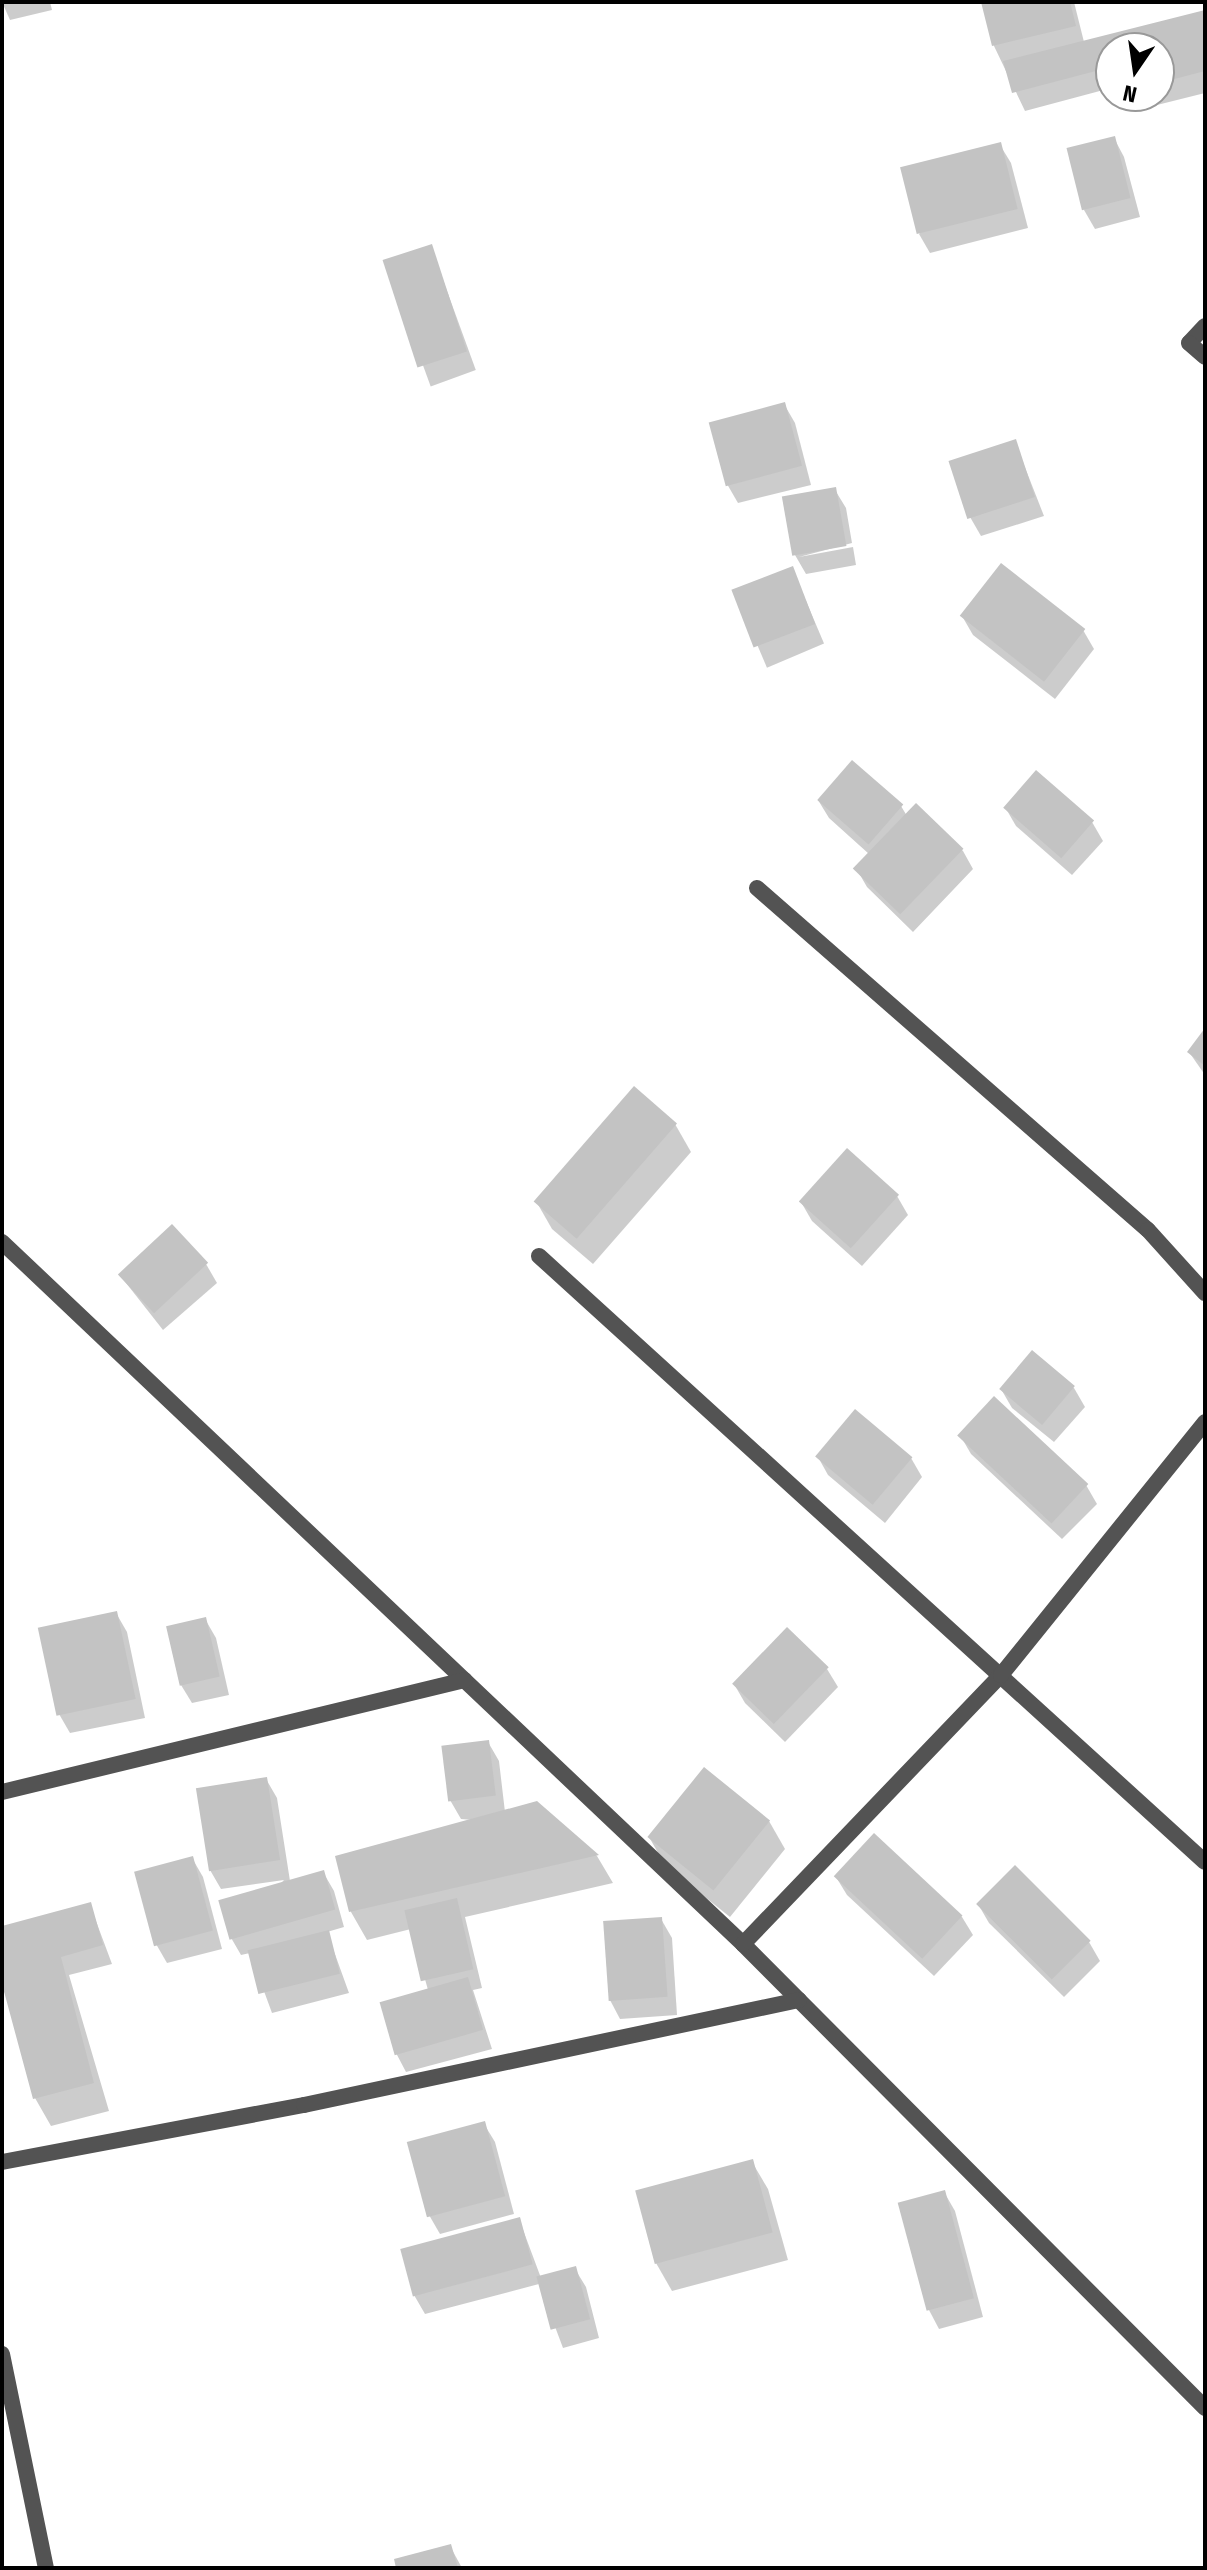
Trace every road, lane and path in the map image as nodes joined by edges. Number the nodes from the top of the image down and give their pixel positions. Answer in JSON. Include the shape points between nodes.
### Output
{"nodes":[{"id":1,"x":1205,"y":326,"type":"edge"},
{"id":2,"x":1205,"y":357,"type":"edge"},
{"id":3,"x":757,"y":888,"type":"dead end"},
{"id":4,"x":2,"y":1242,"type":"edge"},
{"id":5,"x":539,"y":1256,"type":"dead end"},
{"id":6,"x":1205,"y":1293,"type":"edge"},
{"id":7,"x":1205,"y":1422,"type":"edge"},
{"id":8,"x":1001,"y":1675,"type":"junction"},
{"id":9,"x":465,"y":1680,"type":"junction"},
{"id":10,"x":2,"y":1792,"type":"edge"},
{"id":11,"x":1205,"y":1862,"type":"edge"},
{"id":12,"x":743,"y":1944,"type":"junction"},
{"id":13,"x":799,"y":2000,"type":"junction"},
{"id":14,"x":2,"y":2162,"type":"edge"},
{"id":15,"x":2,"y":2354,"type":"edge"},
{"id":16,"x":1205,"y":2408,"type":"edge"},
{"id":17,"x":46,"y":2568,"type":"edge"}],
"edges":[{"from":1,"to":2,"type":"street","via":[[1189,343]]},
{"from":3,"to":6,"type":"street","via":[[1148,1230]]},
{"from":4,"to":9,"type":"street"},
{"from":5,"to":8,"type":"street"},
{"from":7,"to":8,"type":"street"},
{"from":8,"to":11,"type":"street"},
{"from":8,"to":12,"type":"street"},
{"from":9,"to":10,"type":"street"},
{"from":9,"to":12,"type":"street"},
{"from":12,"to":13,"type":"street"},
{"from":13,"to":14,"type":"street","via":[[304,2105]]},
{"from":13,"to":16,"type":"street"},
{"from":15,"to":17,"type":"street"}]}
